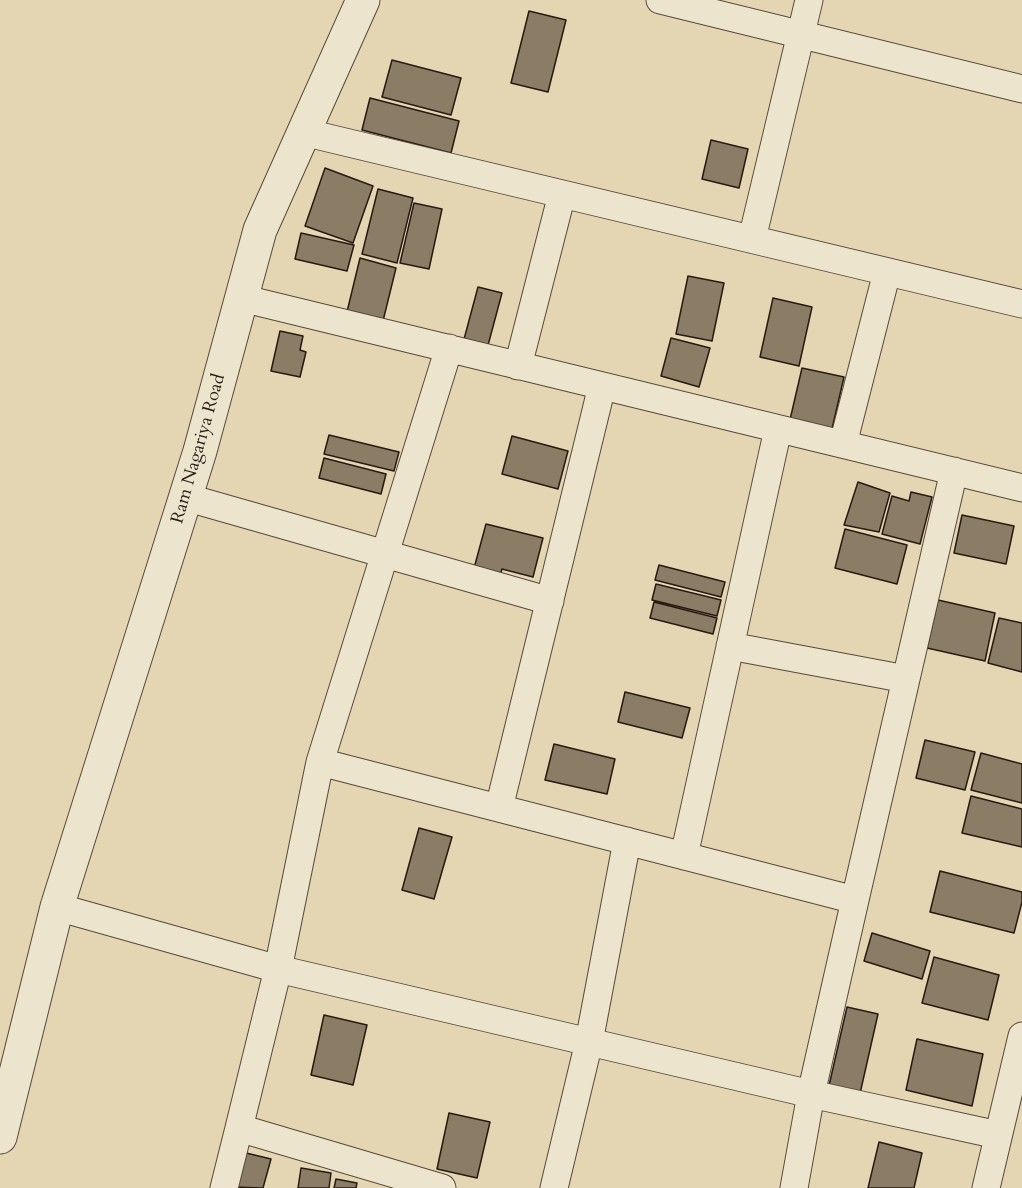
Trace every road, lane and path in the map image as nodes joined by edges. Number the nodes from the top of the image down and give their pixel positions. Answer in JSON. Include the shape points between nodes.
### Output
{"nodes":[{"id":1,"x":363,"y":0,"type":"edge"},
{"id":2,"x":660,"y":0,"type":"edge"},
{"id":3,"x":809,"y":0,"type":"edge"},
{"id":4,"x":800,"y":35,"type":"junction"},
{"id":5,"x":1022,"y":89,"type":"edge"},
{"id":6,"x":303,"y":132,"type":"junction"},
{"id":7,"x":562,"y":194,"type":"junction"},
{"id":8,"x":752,"y":239,"type":"junction"},
{"id":9,"x":887,"y":272,"type":"junction"},
{"id":10,"x":241,"y":298,"type":"junction"},
{"id":11,"x":1022,"y":304,"type":"edge"},
{"id":12,"x":449,"y":348,"type":"junction"},
{"id":13,"x":518,"y":366,"type":"junction"},
{"id":14,"x":602,"y":386,"type":"junction"},
{"id":15,"x":778,"y":429,"type":"junction"},
{"id":16,"x":843,"y":444,"type":"junction"},
{"id":17,"x":954,"y":471,"type":"junction"},
{"id":18,"x":1022,"y":488,"type":"edge"},
{"id":19,"x":185,"y":497,"type":"junction"},
{"id":20,"x":385,"y":555,"type":"junction"},
{"id":21,"x":550,"y":602,"type":"junction"},
{"id":22,"x":730,"y":646,"type":"junction"},
{"id":23,"x":906,"y":680,"type":"junction"},
{"id":24,"x":320,"y":762,"type":"junction"},
{"id":25,"x":499,"y":808,"type":"junction"},
{"id":26,"x":627,"y":841,"type":"junction"},
{"id":27,"x":684,"y":856,"type":"junction"},
{"id":28,"x":855,"y":900,"type":"junction"},
{"id":29,"x":57,"y":907,"type":"junction"},
{"id":30,"x":279,"y":969,"type":"junction"},
{"id":31,"x":1022,"y":1036,"type":"edge"},
{"id":32,"x":589,"y":1042,"type":"junction"},
{"id":33,"x":812,"y":1094,"type":"junction"},
{"id":34,"x":239,"y":1128,"type":"junction"},
{"id":35,"x":998,"y":1135,"type":"junction"},
{"id":36,"x":0,"y":1137,"type":"edge"},
{"id":37,"x":224,"y":1188,"type":"edge"},
{"id":38,"x":442,"y":1188,"type":"edge"},
{"id":39,"x":554,"y":1188,"type":"edge"},
{"id":40,"x":794,"y":1188,"type":"edge"},
{"id":41,"x":986,"y":1188,"type":"edge"}],
"edges":[{"from":1,"to":6,"type":"street","name":"Ram Nagariya Road"},
{"from":2,"to":4,"type":"street"},
{"from":3,"to":4,"type":"street"},
{"from":4,"to":5,"type":"street"},
{"from":4,"to":8,"type":"street"},
{"from":6,"to":7,"type":"street"},
{"from":6,"to":10,"type":"street","name":"Ram Nagariya Road","via":[[260,230]]},
{"from":7,"to":8,"type":"street"},
{"from":7,"to":13,"type":"street"},
{"from":8,"to":9,"type":"street"},
{"from":9,"to":11,"type":"street"},
{"from":9,"to":16,"type":"street"},
{"from":10,"to":12,"type":"street"},
{"from":10,"to":19,"type":"street","name":"Ram Nagariya Road"},
{"from":12,"to":13,"type":"street"},
{"from":12,"to":20,"type":"street"},
{"from":13,"to":14,"type":"street"},
{"from":14,"to":15,"type":"street"},
{"from":14,"to":21,"type":"street"},
{"from":15,"to":16,"type":"street"},
{"from":15,"to":22,"type":"street"},
{"from":16,"to":17,"type":"street"},
{"from":17,"to":18,"type":"street"},
{"from":17,"to":23,"type":"street"},
{"from":19,"to":20,"type":"street"},
{"from":19,"to":29,"type":"street","name":"Ram Nagariya Road"},
{"from":20,"to":21,"type":"street"},
{"from":20,"to":24,"type":"street"},
{"from":21,"to":25,"type":"street"},
{"from":22,"to":23,"type":"street"},
{"from":22,"to":27,"type":"street"},
{"from":23,"to":28,"type":"street"},
{"from":24,"to":25,"type":"street"},
{"from":24,"to":30,"type":"street"},
{"from":25,"to":26,"type":"street"},
{"from":26,"to":27,"type":"street"},
{"from":26,"to":32,"type":"street"},
{"from":27,"to":28,"type":"street"},
{"from":28,"to":33,"type":"street"},
{"from":29,"to":30,"type":"street"},
{"from":29,"to":36,"type":"street","name":"Ram Nagariya Road"},
{"from":30,"to":32,"type":"street"},
{"from":30,"to":34,"type":"street"},
{"from":31,"to":35,"type":"street"},
{"from":32,"to":33,"type":"street"},
{"from":32,"to":39,"type":"street"},
{"from":33,"to":35,"type":"street"},
{"from":33,"to":40,"type":"street"},
{"from":34,"to":37,"type":"street"},
{"from":34,"to":38,"type":"street"},
{"from":35,"to":41,"type":"street"}]}
